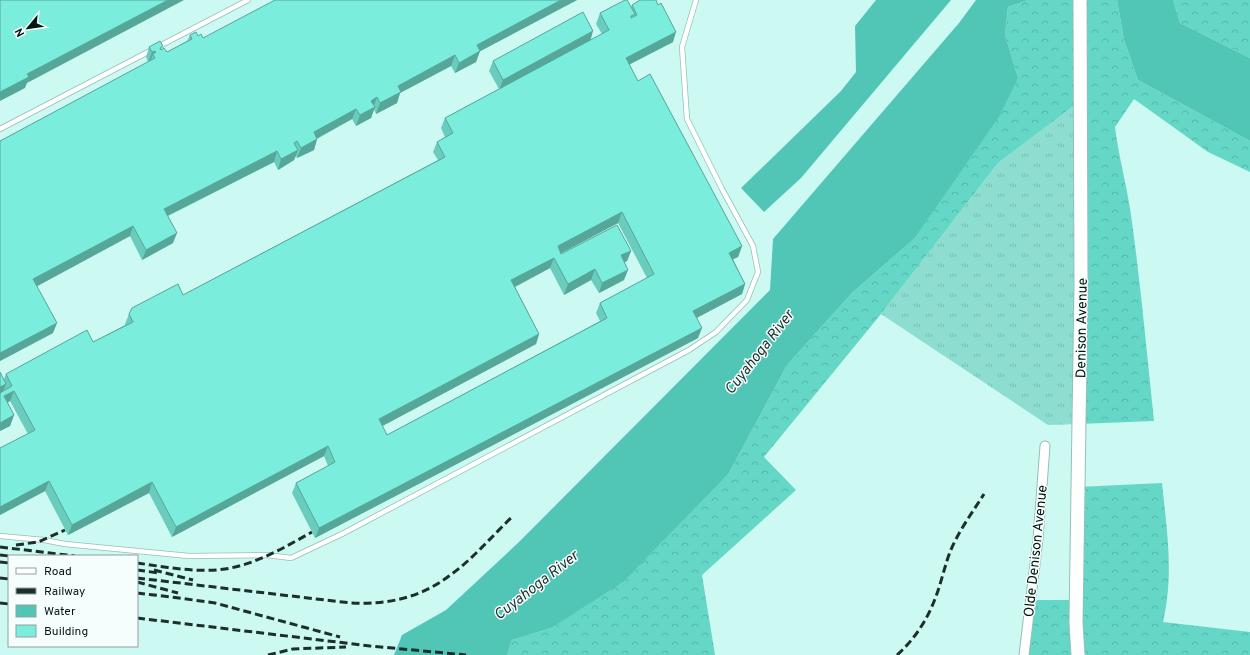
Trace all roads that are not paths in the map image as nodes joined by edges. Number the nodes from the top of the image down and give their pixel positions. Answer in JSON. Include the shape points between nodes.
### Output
{"nodes":[{"id":1,"x":248,"y":0,"type":"edge"},
{"id":2,"x":696,"y":0,"type":"edge"},
{"id":3,"x":1080,"y":0,"type":"edge"},
{"id":4,"x":0,"y":129,"type":"edge"},
{"id":5,"x":1045,"y":446,"type":"dead end"},
{"id":6,"x":0,"y":536,"type":"edge"},
{"id":7,"x":1024,"y":655,"type":"edge"},
{"id":8,"x":1078,"y":655,"type":"edge"}],
"edges":[{"from":1,"to":4,"type":"lane"},
{"from":2,"to":6,"type":"lane","via":[[682,47],[687,119],[753,246],[758,272],[747,300],[716,332],[682,354],[292,558],[267,555],[189,556]]},
{"from":3,"to":8,"type":"main road","name":"Denison Avenue","via":[[1081,287],[1076,624]]},
{"from":5,"to":7,"type":"street","name":"Olde Denison Avenue","via":[[1038,539]]}]}
